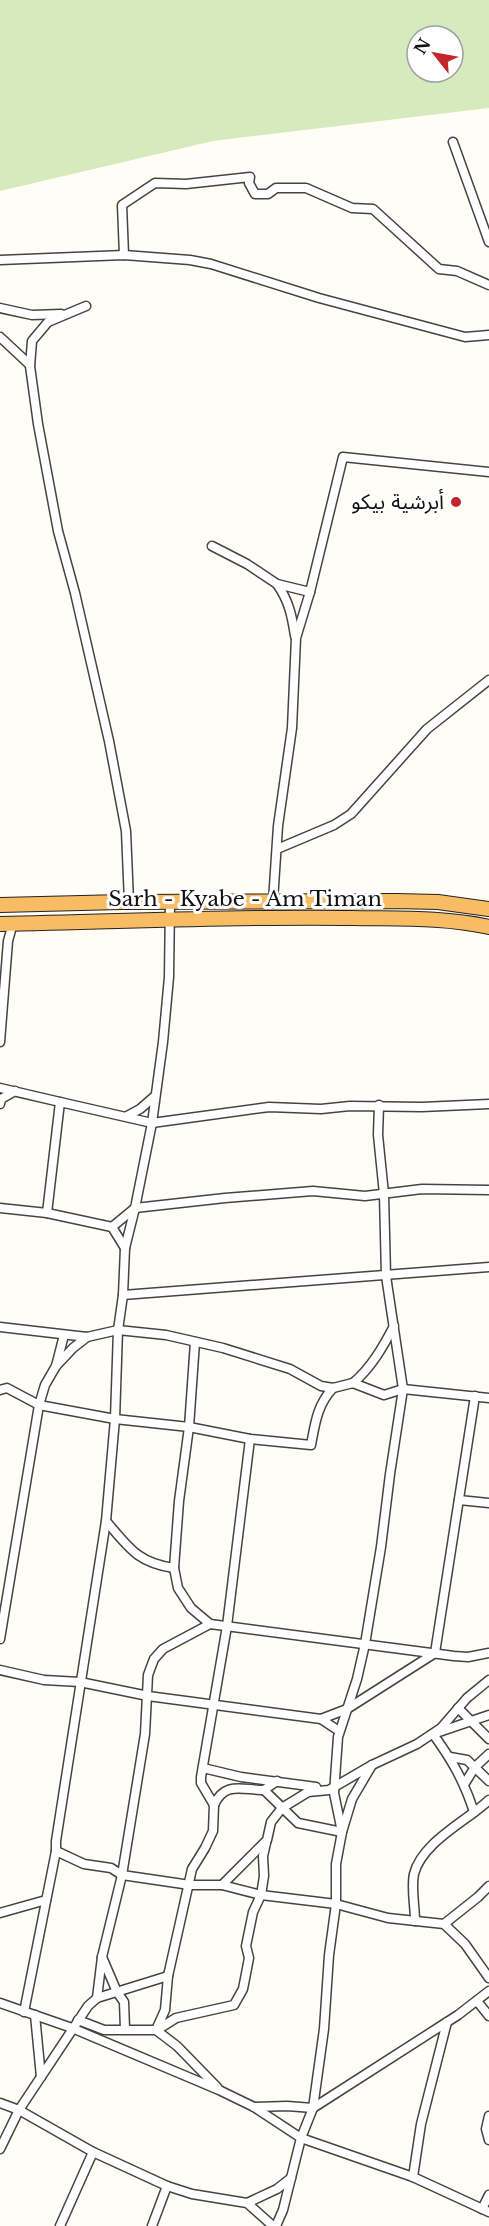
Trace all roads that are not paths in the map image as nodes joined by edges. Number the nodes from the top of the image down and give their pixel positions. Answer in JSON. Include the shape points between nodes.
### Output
{"nodes":[{"id":1,"x":453,"y":142,"type":"dead end"},
{"id":2,"x":489,"y":242,"type":"edge"},
{"id":3,"x":124,"y":255,"type":"junction"},
{"id":4,"x":0,"y":260,"type":"edge"},
{"id":5,"x":489,"y":285,"type":"edge"},
{"id":6,"x":86,"y":306,"type":"dead end"},
{"id":7,"x":0,"y":308,"type":"edge"},
{"id":8,"x":68,"y":314,"type":"junction"},
{"id":9,"x":489,"y":335,"type":"edge"},
{"id":10,"x":0,"y":337,"type":"edge"},
{"id":11,"x":30,"y":365,"type":"junction"},
{"id":12,"x":489,"y":471,"type":"edge"},
{"id":13,"x":212,"y":546,"type":"dead end"},
{"id":14,"x":278,"y":584,"type":"junction"},
{"id":15,"x":310,"y":592,"type":"junction"},
{"id":16,"x":296,"y":638,"type":"junction"},
{"id":17,"x":489,"y":680,"type":"edge"},
{"id":18,"x":277,"y":849,"type":"junction"},
{"id":19,"x":273,"y":901,"type":"junction"},
{"id":20,"x":129,"y":902,"type":"junction"},
{"id":21,"x":170,"y":902,"type":"junction"},
{"id":22,"x":0,"y":905,"type":"edge"},
{"id":23,"x":489,"y":909,"type":"edge"},
{"id":24,"x":170,"y":920,"type":"junction"},
{"id":25,"x":6,"y":924,"type":"edge"},
{"id":26,"x":489,"y":927,"type":"edge"},
{"id":27,"x":4,"y":941,"type":"edge"},
{"id":28,"x":0,"y":1042,"type":"edge"},
{"id":29,"x":0,"y":1088,"type":"edge"},
{"id":30,"x":15,"y":1091,"type":"junction"},
{"id":31,"x":155,"y":1096,"type":"junction"},
{"id":32,"x":60,"y":1102,"type":"junction"},
{"id":33,"x":0,"y":1104,"type":"edge"},
{"id":34,"x":489,"y":1104,"type":"edge"},
{"id":35,"x":379,"y":1105,"type":"junction"},
{"id":36,"x":124,"y":1117,"type":"junction"},
{"id":37,"x":152,"y":1123,"type":"junction"},
{"id":38,"x":489,"y":1190,"type":"edge"},
{"id":39,"x":384,"y":1194,"type":"junction"},
{"id":40,"x":0,"y":1208,"type":"edge"},
{"id":41,"x":135,"y":1208,"type":"junction"},
{"id":42,"x":47,"y":1213,"type":"junction"},
{"id":43,"x":112,"y":1227,"type":"junction"},
{"id":44,"x":125,"y":1248,"type":"junction"},
{"id":45,"x":489,"y":1267,"type":"edge"},
{"id":46,"x":386,"y":1276,"type":"junction"},
{"id":47,"x":123,"y":1295,"type":"junction"},
{"id":48,"x":394,"y":1325,"type":"junction"},
{"id":49,"x":0,"y":1327,"type":"edge"},
{"id":50,"x":118,"y":1330,"type":"junction"},
{"id":51,"x":64,"y":1335,"type":"junction"},
{"id":52,"x":87,"y":1338,"type":"junction"},
{"id":53,"x":195,"y":1342,"type":"junction"},
{"id":54,"x":56,"y":1366,"type":"junction"},
{"id":55,"x":352,"y":1383,"type":"junction"},
{"id":56,"x":321,"y":1386,"type":"junction"},
{"id":57,"x":333,"y":1388,"type":"junction"},
{"id":58,"x":403,"y":1389,"type":"junction"},
{"id":59,"x":0,"y":1390,"type":"edge"},
{"id":60,"x":475,"y":1396,"type":"junction"},
{"id":61,"x":324,"y":1398,"type":"junction"},
{"id":62,"x":489,"y":1398,"type":"edge"},
{"id":63,"x":39,"y":1405,"type":"junction"},
{"id":64,"x":115,"y":1419,"type":"junction"},
{"id":65,"x":189,"y":1427,"type":"junction"},
{"id":66,"x":250,"y":1439,"type":"junction"},
{"id":67,"x":459,"y":1500,"type":"junction"},
{"id":68,"x":489,"y":1503,"type":"edge"},
{"id":69,"x":106,"y":1521,"type":"junction"},
{"id":70,"x":174,"y":1568,"type":"junction"},
{"id":71,"x":5,"y":1582,"type":"edge"},
{"id":72,"x":210,"y":1624,"type":"junction"},
{"id":73,"x":227,"y":1626,"type":"junction"},
{"id":74,"x":0,"y":1640,"type":"edge"},
{"id":75,"x":365,"y":1644,"type":"junction"},
{"id":76,"x":435,"y":1653,"type":"junction"},
{"id":77,"x":489,"y":1653,"type":"edge"},
{"id":78,"x":0,"y":1670,"type":"edge"},
{"id":79,"x":489,"y":1680,"type":"edge"},
{"id":80,"x":80,"y":1682,"type":"junction"},
{"id":81,"x":148,"y":1696,"type":"junction"},
{"id":82,"x":212,"y":1703,"type":"junction"},
{"id":83,"x":458,"y":1708,"type":"junction"},
{"id":84,"x":348,"y":1709,"type":"junction"},
{"id":85,"x":489,"y":1715,"type":"edge"},
{"id":86,"x":321,"y":1719,"type":"junction"},
{"id":87,"x":470,"y":1721,"type":"junction"},
{"id":88,"x":339,"y":1731,"type":"junction"},
{"id":89,"x":433,"y":1734,"type":"junction"},
{"id":90,"x":489,"y":1739,"type":"edge"},
{"id":91,"x":489,"y":1754,"type":"edge"},
{"id":92,"x":450,"y":1757,"type":"junction"},
{"id":93,"x":372,"y":1765,"type":"junction"},
{"id":94,"x":475,"y":1767,"type":"junction"},
{"id":95,"x":202,"y":1768,"type":"junction"},
{"id":96,"x":241,"y":1777,"type":"junction"},
{"id":97,"x":277,"y":1780,"type":"junction"},
{"id":98,"x":489,"y":1780,"type":"edge"},
{"id":99,"x":465,"y":1783,"type":"junction"},
{"id":100,"x":331,"y":1787,"type":"junction"},
{"id":101,"x":230,"y":1788,"type":"junction"},
{"id":102,"x":259,"y":1790,"type":"junction"},
{"id":103,"x":489,"y":1800,"type":"edge"},
{"id":104,"x":214,"y":1805,"type":"junction"},
{"id":105,"x":282,"y":1808,"type":"junction"},
{"id":106,"x":474,"y":1812,"type":"junction"},
{"id":107,"x":342,"y":1832,"type":"junction"},
{"id":108,"x":267,"y":1840,"type":"junction"},
{"id":109,"x":56,"y":1851,"type":"junction"},
{"id":110,"x":122,"y":1875,"type":"junction"},
{"id":111,"x":190,"y":1885,"type":"junction"},
{"id":112,"x":222,"y":1885,"type":"junction"},
{"id":113,"x":489,"y":1886,"type":"edge"},
{"id":114,"x":261,"y":1895,"type":"junction"},
{"id":115,"x":46,"y":1900,"type":"junction"},
{"id":116,"x":336,"y":1904,"type":"junction"},
{"id":117,"x":0,"y":1913,"type":"edge"},
{"id":118,"x":415,"y":1920,"type":"junction"},
{"id":119,"x":444,"y":1923,"type":"junction"},
{"id":120,"x":102,"y":1957,"type":"junction"},
{"id":121,"x":168,"y":1976,"type":"junction"},
{"id":122,"x":489,"y":1978,"type":"edge"},
{"id":123,"x":489,"y":1991,"type":"edge"},
{"id":124,"x":117,"y":1992,"type":"junction"},
{"id":125,"x":97,"y":1998,"type":"junction"},
{"id":126,"x":477,"y":2001,"type":"junction"},
{"id":127,"x":0,"y":2003,"type":"edge"},
{"id":128,"x":24,"y":2012,"type":"junction"},
{"id":129,"x":35,"y":2015,"type":"junction"},
{"id":130,"x":489,"y":2016,"type":"edge"},
{"id":131,"x":78,"y":2020,"type":"junction"},
{"id":132,"x":447,"y":2022,"type":"junction"},
{"id":133,"x":72,"y":2028,"type":"junction"},
{"id":134,"x":125,"y":2029,"type":"junction"},
{"id":135,"x":156,"y":2030,"type":"junction"},
{"id":136,"x":41,"y":2077,"type":"junction"},
{"id":137,"x":219,"y":2090,"type":"junction"},
{"id":138,"x":0,"y":2103,"type":"edge"},
{"id":139,"x":254,"y":2107,"type":"junction"},
{"id":140,"x":313,"y":2108,"type":"junction"},
{"id":141,"x":19,"y":2110,"type":"junction"},
{"id":142,"x":489,"y":2116,"type":"edge"},
{"id":143,"x":301,"y":2138,"type":"junction"},
{"id":144,"x":489,"y":2140,"type":"edge"},
{"id":145,"x":0,"y":2149,"type":"edge"},
{"id":146,"x":93,"y":2152,"type":"junction"},
{"id":147,"x":292,"y":2177,"type":"junction"},
{"id":148,"x":413,"y":2177,"type":"junction"},
{"id":149,"x":167,"y":2186,"type":"junction"},
{"id":150,"x":489,"y":2195,"type":"edge"},
{"id":151,"x":247,"y":2203,"type":"junction"},
{"id":152,"x":486,"y":2211,"type":"edge"},
{"id":153,"x":60,"y":2226,"type":"edge"},
{"id":154,"x":152,"y":2226,"type":"edge"},
{"id":155,"x":275,"y":2226,"type":"edge"}],
"edges":[{"from":1,"to":2,"type":"street"},
{"from":3,"to":4,"type":"street"},
{"from":3,"to":5,"type":"street","via":[[122,205],[155,183],[250,177],[255,194],[267,194],[276,188],[306,188],[352,207],[374,209],[439,269],[457,271]]},
{"from":3,"to":9,"type":"street","via":[[211,264],[465,337]]},
{"from":6,"to":8,"type":"street"},
{"from":7,"to":8,"type":"street","via":[[32,315]]},
{"from":8,"to":11,"type":"street","via":[[48,322],[32,341]]},
{"from":10,"to":11,"type":"street"},
{"from":11,"to":20,"type":"street","via":[[58,531],[126,831]]},
{"from":12,"to":15,"type":"street","via":[[343,457]]},
{"from":13,"to":14,"type":"street"},
{"from":14,"to":15,"type":"street"},
{"from":14,"to":16,"type":"street","via":[[292,612]]},
{"from":15,"to":16,"type":"street"},
{"from":16,"to":18,"type":"street","via":[[292,728]]},
{"from":17,"to":18,"type":"street","via":[[427,729],[351,814]]},
{"from":18,"to":19,"type":"street"},
{"from":19,"to":21,"type":"highway","name":"Sarh - Kyabe - Am Timan"},
{"from":19,"to":23,"type":"highway","name":"Sarh - Kyabe - Am Timan","via":[[438,902]]},
{"from":20,"to":21,"type":"highway","name":"Sarh - Kyabe - Am Timan"},
{"from":20,"to":22,"type":"highway","name":"Sarh - Kyabe - Am Timan"},
{"from":21,"to":24,"type":"street"},
{"from":24,"to":25,"type":"highway","name":"Sarh - Kyabe - Am Timan"},
{"from":24,"to":26,"type":"highway","name":"Sarh - Kyabe - Am Timan","via":[[426,919]]},
{"from":24,"to":31,"type":"street","via":[[169,977]]},
{"from":25,"to":27,"type":"street"},
{"from":27,"to":28,"type":"street"},
{"from":29,"to":30,"type":"street"},
{"from":30,"to":32,"type":"street"},
{"from":30,"to":33,"type":"street","via":[[1,1099]]},
{"from":31,"to":36,"type":"street"},
{"from":31,"to":37,"type":"street"},
{"from":32,"to":36,"type":"street"},
{"from":32,"to":42,"type":"street"},
{"from":34,"to":35,"type":"street"},
{"from":35,"to":37,"type":"street","via":[[269,1107]]},
{"from":35,"to":39,"type":"street"},
{"from":36,"to":37,"type":"street"},
{"from":37,"to":41,"type":"street"},
{"from":38,"to":39,"type":"street","via":[[422,1189]]},
{"from":39,"to":41,"type":"street","via":[[365,1197],[313,1191]]},
{"from":39,"to":46,"type":"street"},
{"from":40,"to":42,"type":"street"},
{"from":41,"to":43,"type":"street"},
{"from":41,"to":44,"type":"street"},
{"from":42,"to":43,"type":"street"},
{"from":43,"to":44,"type":"street"},
{"from":44,"to":47,"type":"street"},
{"from":45,"to":46,"type":"street"},
{"from":46,"to":47,"type":"street"},
{"from":46,"to":48,"type":"street"},
{"from":47,"to":50,"type":"street"},
{"from":48,"to":55,"type":"street","via":[[364,1374]]},
{"from":48,"to":58,"type":"street"},
{"from":49,"to":51,"type":"street"},
{"from":50,"to":52,"type":"street"},
{"from":50,"to":53,"type":"street"},
{"from":50,"to":64,"type":"street"},
{"from":51,"to":52,"type":"street"},
{"from":51,"to":54,"type":"street"},
{"from":52,"to":54,"type":"street"},
{"from":53,"to":56,"type":"street","via":[[290,1369]]},
{"from":53,"to":65,"type":"street"},
{"from":54,"to":63,"type":"street"},
{"from":55,"to":57,"type":"street"},
{"from":55,"to":58,"type":"street","via":[[384,1395]]},
{"from":56,"to":57,"type":"street"},
{"from":56,"to":61,"type":"street"},
{"from":57,"to":61,"type":"street"},
{"from":58,"to":60,"type":"street"},
{"from":58,"to":75,"type":"street"},
{"from":59,"to":63,"type":"street","via":[[7,1388]]},
{"from":60,"to":62,"type":"street"},
{"from":60,"to":67,"type":"street"},
{"from":61,"to":66,"type":"street","via":[[311,1445]]},
{"from":63,"to":64,"type":"street"},
{"from":63,"to":71,"type":"street"},
{"from":64,"to":65,"type":"street"},
{"from":64,"to":69,"type":"street"},
{"from":65,"to":66,"type":"street"},
{"from":65,"to":70,"type":"street","via":[[178,1501]]},
{"from":66,"to":73,"type":"street"},
{"from":67,"to":68,"type":"street"},
{"from":67,"to":76,"type":"street"},
{"from":69,"to":70,"type":"street","via":[[140,1557],[153,1565]]},
{"from":69,"to":80,"type":"street"},
{"from":70,"to":72,"type":"street","via":[[178,1588],[191,1608]]},
{"from":71,"to":74,"type":"street"},
{"from":72,"to":73,"type":"street"},
{"from":72,"to":81,"type":"street","via":[[163,1649],[154,1659],[147,1675]]},
{"from":73,"to":75,"type":"street"},
{"from":73,"to":82,"type":"street"},
{"from":75,"to":76,"type":"street"},
{"from":75,"to":84,"type":"street"},
{"from":76,"to":77,"type":"street","via":[[468,1657]]},
{"from":76,"to":84,"type":"street"},
{"from":78,"to":80,"type":"street","via":[[44,1680]]},
{"from":79,"to":83,"type":"street"},
{"from":80,"to":81,"type":"street"},
{"from":80,"to":109,"type":"street"},
{"from":81,"to":82,"type":"street"},
{"from":81,"to":110,"type":"street"},
{"from":82,"to":86,"type":"street"},
{"from":82,"to":95,"type":"street"},
{"from":83,"to":87,"type":"street"},
{"from":83,"to":89,"type":"street"},
{"from":84,"to":86,"type":"street"},
{"from":84,"to":88,"type":"street"},
{"from":85,"to":87,"type":"street"},
{"from":86,"to":88,"type":"street"},
{"from":87,"to":89,"type":"street"},
{"from":87,"to":90,"type":"street"},
{"from":88,"to":100,"type":"street"},
{"from":89,"to":92,"type":"street"},
{"from":89,"to":93,"type":"street"},
{"from":91,"to":94,"type":"street"},
{"from":92,"to":94,"type":"street","via":[[467,1760]]},
{"from":92,"to":99,"type":"street"},
{"from":93,"to":100,"type":"street"},
{"from":93,"to":107,"type":"street","via":[[352,1799]]},
{"from":94,"to":98,"type":"street"},
{"from":94,"to":99,"type":"street"},
{"from":95,"to":96,"type":"street"},
{"from":95,"to":104,"type":"street","via":[[201,1783]]},
{"from":96,"to":97,"type":"street"},
{"from":96,"to":101,"type":"street"},
{"from":96,"to":102,"type":"street"},
{"from":97,"to":100,"type":"street"},
{"from":97,"to":102,"type":"street"},
{"from":99,"to":106,"type":"street"},
{"from":100,"to":105,"type":"street","via":[[308,1792]]},
{"from":100,"to":107,"type":"street"},
{"from":101,"to":102,"type":"street"},
{"from":101,"to":104,"type":"street","via":[[219,1794]]},
{"from":102,"to":105,"type":"street"},
{"from":103,"to":106,"type":"street"},
{"from":104,"to":111,"type":"street","via":[[213,1832],[192,1869]]},
{"from":105,"to":107,"type":"street","via":[[298,1823]]},
{"from":105,"to":108,"type":"street","via":[[271,1822]]},
{"from":106,"to":118,"type":"street","via":[[442,1836],[418,1862],[413,1876]]},
{"from":107,"to":116,"type":"street","via":[[336,1864]]},
{"from":108,"to":112,"type":"street"},
{"from":108,"to":114,"type":"street"},
{"from":109,"to":110,"type":"street"},
{"from":109,"to":115,"type":"street"},
{"from":110,"to":111,"type":"street"},
{"from":110,"to":120,"type":"street"},
{"from":111,"to":112,"type":"street"},
{"from":111,"to":121,"type":"street"},
{"from":112,"to":114,"type":"street"},
{"from":113,"to":119,"type":"street"},
{"from":114,"to":116,"type":"street"},
{"from":114,"to":135,"type":"street","via":[[248,1935],[249,1958],[243,1989],[234,2005],[176,2018]]},
{"from":115,"to":117,"type":"street"},
{"from":115,"to":128,"type":"street"},
{"from":116,"to":118,"type":"street","via":[[388,1918]]},
{"from":116,"to":140,"type":"street"},
{"from":118,"to":119,"type":"street"},
{"from":119,"to":122,"type":"street"},
{"from":120,"to":124,"type":"street"},
{"from":120,"to":125,"type":"street"},
{"from":121,"to":124,"type":"street"},
{"from":121,"to":135,"type":"street","via":[[165,2010]]},
{"from":123,"to":126,"type":"street"},
{"from":124,"to":125,"type":"street"},
{"from":124,"to":134,"type":"street","via":[[124,2002]]},
{"from":125,"to":131,"type":"street"},
{"from":126,"to":130,"type":"street"},
{"from":126,"to":132,"type":"street"},
{"from":127,"to":128,"type":"street"},
{"from":128,"to":129,"type":"street"},
{"from":129,"to":133,"type":"street"},
{"from":129,"to":136,"type":"street"},
{"from":131,"to":133,"type":"street"},
{"from":131,"to":134,"type":"street","via":[[104,2030]]},
{"from":132,"to":140,"type":"street"},
{"from":132,"to":148,"type":"street","via":[[421,2124]]},
{"from":133,"to":136,"type":"street"},
{"from":133,"to":137,"type":"street"},
{"from":134,"to":135,"type":"street"},
{"from":135,"to":137,"type":"street"},
{"from":136,"to":141,"type":"street"},
{"from":137,"to":139,"type":"street"},
{"from":138,"to":141,"type":"street"},
{"from":139,"to":140,"type":"street"},
{"from":139,"to":143,"type":"street"},
{"from":140,"to":143,"type":"street"},
{"from":141,"to":145,"type":"street"},
{"from":141,"to":146,"type":"street"},
{"from":142,"to":144,"type":"street"},
{"from":143,"to":147,"type":"street"},
{"from":143,"to":148,"type":"street"},
{"from":146,"to":149,"type":"street"},
{"from":146,"to":153,"type":"street"},
{"from":147,"to":151,"type":"street"},
{"from":147,"to":155,"type":"street"},
{"from":148,"to":152,"type":"street"},
{"from":149,"to":151,"type":"street"},
{"from":149,"to":154,"type":"street"},
{"from":150,"to":152,"type":"street"},
{"from":151,"to":155,"type":"street"}]}
